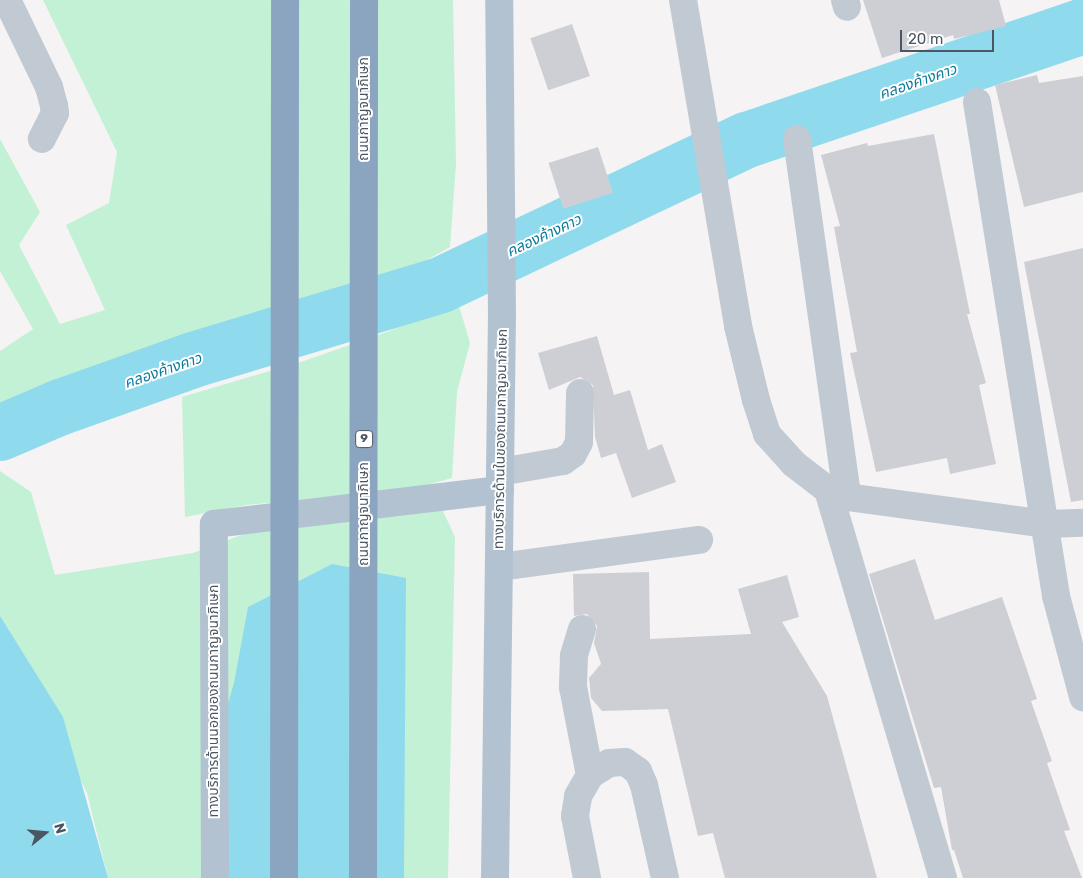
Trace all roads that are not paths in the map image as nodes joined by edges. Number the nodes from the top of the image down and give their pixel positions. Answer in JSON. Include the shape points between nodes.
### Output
{"nodes":[{"id":1,"x":7,"y":0,"type":"edge"},
{"id":2,"x":285,"y":0,"type":"edge"},
{"id":3,"x":364,"y":0,"type":"edge"},
{"id":4,"x":499,"y":0,"type":"edge"},
{"id":5,"x":683,"y":0,"type":"edge"},
{"id":6,"x":977,"y":102,"type":"dead end"},
{"id":7,"x":42,"y":138,"type":"dead end"},
{"id":8,"x":797,"y":139,"type":"dead end"},
{"id":9,"x":580,"y":393,"type":"dead end"},
{"id":10,"x":500,"y":481,"type":"junction"},
{"id":11,"x":838,"y":493,"type":"junction"},
{"id":12,"x":1083,"y":523,"type":"edge"},
{"id":13,"x":1046,"y":524,"type":"junction"},
{"id":14,"x":699,"y":540,"type":"dead end"},
{"id":15,"x":499,"y":567,"type":"junction"},
{"id":16,"x":582,"y":628,"type":"dead end"},
{"id":17,"x":1083,"y":697,"type":"edge"},
{"id":18,"x":590,"y":775,"type":"junction"},
{"id":19,"x":215,"y":878,"type":"edge"},
{"id":20,"x":284,"y":878,"type":"edge"},
{"id":21,"x":363,"y":878,"type":"edge"},
{"id":22,"x":495,"y":878,"type":"edge"},
{"id":23,"x":587,"y":878,"type":"edge"},
{"id":24,"x":665,"y":878,"type":"edge"},
{"id":25,"x":943,"y":878,"type":"edge"}],
"edges":[{"from":1,"to":7,"type":"street","via":[[49,86],[55,113]]},
{"from":2,"to":20,"type":"highway"},
{"from":3,"to":21,"type":"highway","name":"ถนนกาญจนาภิเษก","number":"9"},
{"from":4,"to":10,"type":"main road","name":"ทางบริการด้านในของถนนกาญจนาภิเษก"},
{"from":5,"to":11,"type":"street","via":[[738,326],[767,434],[794,464]]},
{"from":6,"to":13,"type":"street"},
{"from":8,"to":11,"type":"street"},
{"from":9,"to":10,"type":"street","via":[[579,442],[573,454],[563,461]]},
{"from":10,"to":15,"type":"main road","name":"ทางบริการด้านในของถนนกาญจนาภิเษก"},
{"from":10,"to":19,"type":"main road","name":"ทางบริการด้านนอกของถนนกาญจนาภิเษก","via":[[214,524]]},
{"from":11,"to":13,"type":"street"},
{"from":11,"to":25,"type":"street"},
{"from":12,"to":13,"type":"street"},
{"from":13,"to":17,"type":"street","via":[[1056,596]]},
{"from":14,"to":15,"type":"street"},
{"from":15,"to":22,"type":"main road","name":"ทางบริการด้านในของถนนกาญจนาภิเษก"},
{"from":16,"to":18,"type":"street","via":[[574,656],[574,687]]},
{"from":18,"to":23,"type":"street","via":[[578,796],[575,816]]},
{"from":18,"to":24,"type":"street","via":[[609,763],[626,762],[638,771],[644,784]]}]}
